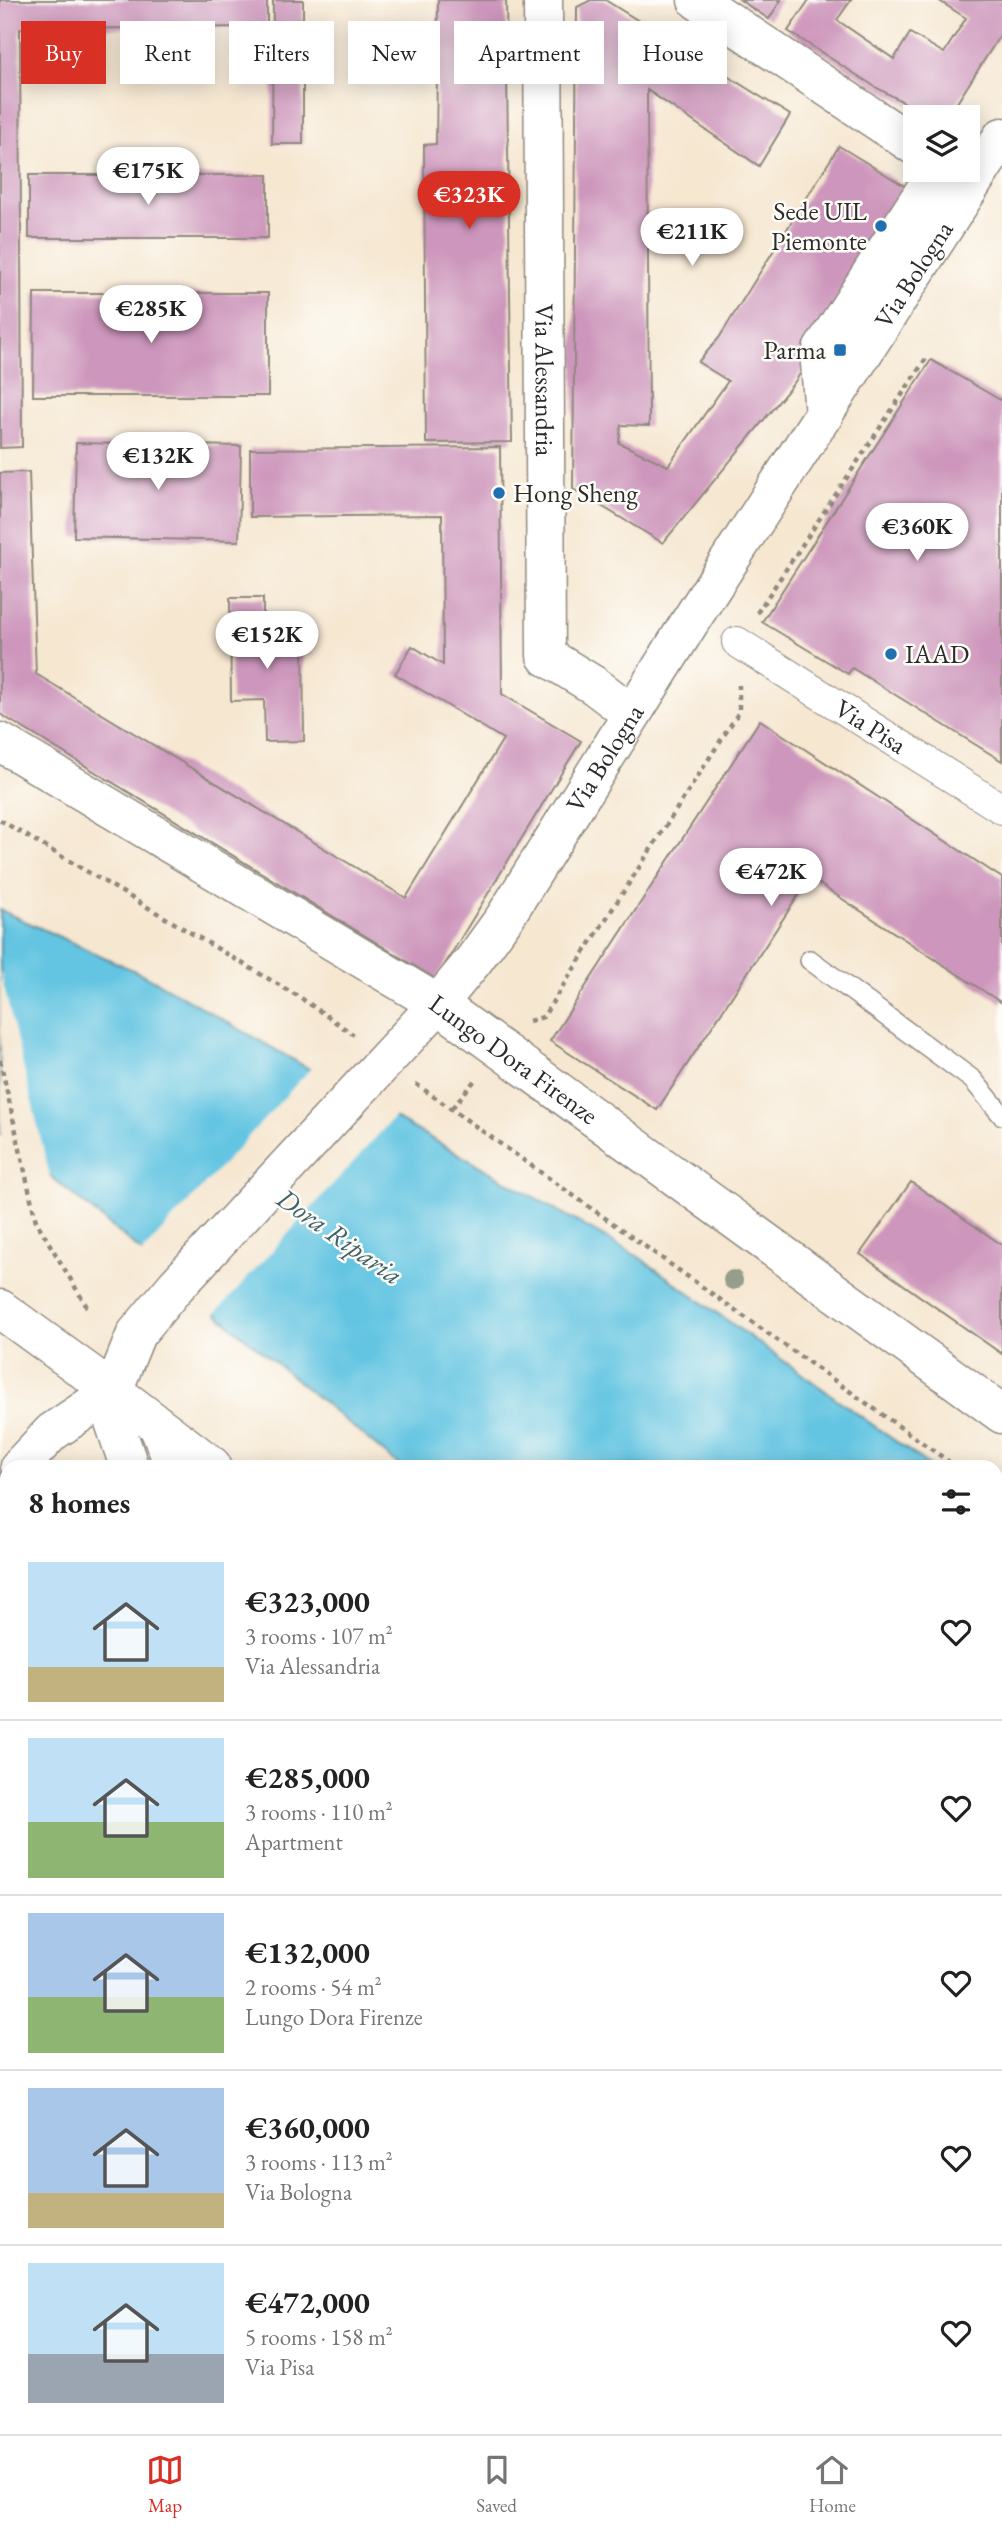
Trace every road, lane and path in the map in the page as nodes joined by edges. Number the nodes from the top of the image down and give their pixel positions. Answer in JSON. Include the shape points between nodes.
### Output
{"nodes":[{"id":1,"x":543,"y":0,"type":"edge"},
{"id":2,"x":697,"y":0,"type":"edge"},
{"id":3,"x":903,"y":138,"type":"edge"},
{"id":4,"x":965,"y":182,"type":"edge"},
{"id":5,"x":927,"y":356,"type":"dead end"},
{"id":6,"x":737,"y":642,"type":"junction"},
{"id":7,"x":632,"y":714,"type":"junction"},
{"id":8,"x":0,"y":742,"type":"edge"},
{"id":9,"x":1002,"y":810,"type":"edge"},
{"id":10,"x":0,"y":820,"type":"edge"},
{"id":11,"x":810,"y":960,"type":"dead end"},
{"id":12,"x":438,"y":1004,"type":"junction"},
{"id":13,"x":543,"y":1017,"type":"dead end"},
{"id":14,"x":351,"y":1033,"type":"dead end"},
{"id":15,"x":0,"y":1060,"type":"edge"},
{"id":16,"x":482,"y":1071,"type":"dead end"},
{"id":17,"x":412,"y":1081,"type":"dead end"},
{"id":18,"x":452,"y":1108,"type":"junction"},
{"id":19,"x":1002,"y":1115,"type":"edge"},
{"id":20,"x":87,"y":1307,"type":"dead end"},
{"id":21,"x":0,"y":1309,"type":"edge"},
{"id":22,"x":113,"y":1391,"type":"junction"},
{"id":23,"x":1002,"y":1414,"type":"edge"},
{"id":24,"x":176,"y":1458,"type":"edge"},
{"id":25,"x":26,"y":1460,"type":"edge"},
{"id":26,"x":127,"y":1460,"type":"edge"},
{"id":27,"x":946,"y":1460,"type":"edge"}],
"edges":[{"from":1,"to":7,"type":"street","name":"Via Alessandria","via":[[546,656]]},
{"from":2,"to":3,"type":"street"},
{"from":4,"to":7,"type":"street","name":"Via Bologna","via":[[824,415]]},
{"from":5,"to":6,"type":"path"},
{"from":6,"to":9,"type":"street","name":"Via Pisa"},
{"from":6,"to":13,"type":"path","via":[[740,712]]},
{"from":7,"to":12,"type":"street","name":"Via Bologna","via":[[505,917]]},
{"from":8,"to":12,"type":"street","name":"Lungo Dora Firenze"},
{"from":10,"to":14,"type":"path","via":[[301,998]]},
{"from":11,"to":19,"type":"lane","via":[[974,1080]]},
{"from":12,"to":22,"type":"street","name":"Via Bologna","via":[[174,1287],[136,1334]]},
{"from":12,"to":23,"type":"street","name":"Lungo Dora Firenze"},
{"from":15,"to":20,"type":"path","via":[[36,1221]]},
{"from":16,"to":18,"type":"path"},
{"from":17,"to":18,"type":"path"},
{"from":18,"to":27,"type":"path"},
{"from":21,"to":22,"type":"street"},
{"from":22,"to":24,"type":"street","via":[[144,1415]]},
{"from":22,"to":25,"type":"street","via":[[52,1432]]},
{"from":22,"to":26,"type":"street","via":[[113,1419]]}]}
